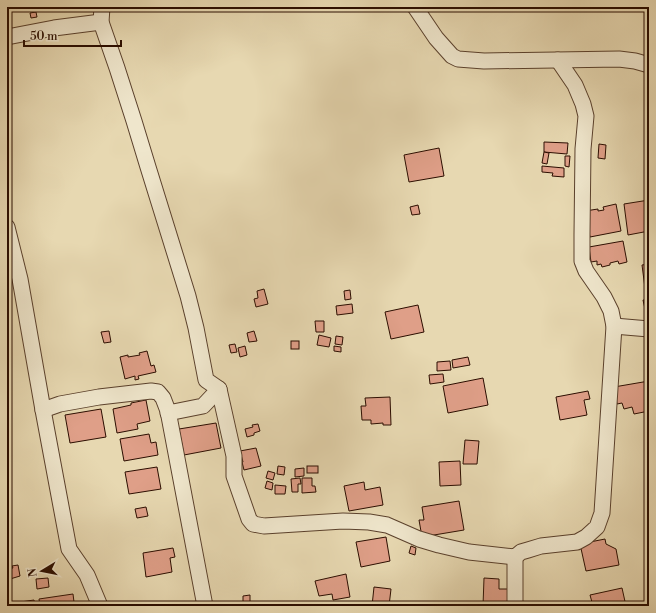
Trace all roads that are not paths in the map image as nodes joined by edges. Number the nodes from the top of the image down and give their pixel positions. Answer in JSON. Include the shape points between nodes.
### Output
{"nodes":[{"id":1,"x":102,"y":7,"type":"edge"},
{"id":2,"x":415,"y":7,"type":"edge"},
{"id":3,"x":425,"y":7,"type":"edge"},
{"id":4,"x":101,"y":22,"type":"junction"},
{"id":5,"x":426,"y":24,"type":"junction"},
{"id":6,"x":7,"y":37,"type":"edge"},
{"id":7,"x":558,"y":60,"type":"junction"},
{"id":8,"x":649,"y":65,"type":"edge"},
{"id":9,"x":7,"y":227,"type":"edge"},
{"id":10,"x":614,"y":326,"type":"junction"},
{"id":11,"x":649,"y":329,"type":"edge"},
{"id":12,"x":219,"y":389,"type":"junction"},
{"id":13,"x":42,"y":410,"type":"junction"},
{"id":14,"x":168,"y":413,"type":"junction"},
{"id":15,"x":515,"y":557,"type":"junction"},
{"id":16,"x":100,"y":606,"type":"edge"},
{"id":17,"x":205,"y":606,"type":"edge"},
{"id":18,"x":515,"y":606,"type":"edge"}],
"edges":[{"from":1,"to":4,"type":"street"},
{"from":2,"to":5,"type":"street"},
{"from":3,"to":5,"type":"street"},
{"from":4,"to":6,"type":"street"},
{"from":4,"to":12,"type":"street","via":[[188,296],[206,380]]},
{"from":5,"to":7,"type":"street","via":[[452,56],[458,59]]},
{"from":7,"to":8,"type":"street","via":[[628,60]]},
{"from":7,"to":10,"type":"street","via":[[575,85],[586,116],[583,149],[582,261],[612,311]]},
{"from":9,"to":13,"type":"street","via":[[20,278]]},
{"from":10,"to":11,"type":"street"},
{"from":10,"to":15,"type":"street","via":[[602,513],[597,527],[577,542],[541,546],[521,552]]},
{"from":12,"to":14,"type":"street","via":[[203,406]]},
{"from":12,"to":15,"type":"street","via":[[234,456],[234,476],[253,524],[264,526],[369,522],[387,525],[439,545],[469,552]]},
{"from":13,"to":14,"type":"street","via":[[99,397],[151,391],[158,392],[163,398]]},
{"from":13,"to":16,"type":"street","via":[[69,549],[87,575]]},
{"from":14,"to":17,"type":"street"},
{"from":15,"to":18,"type":"street"}]}
